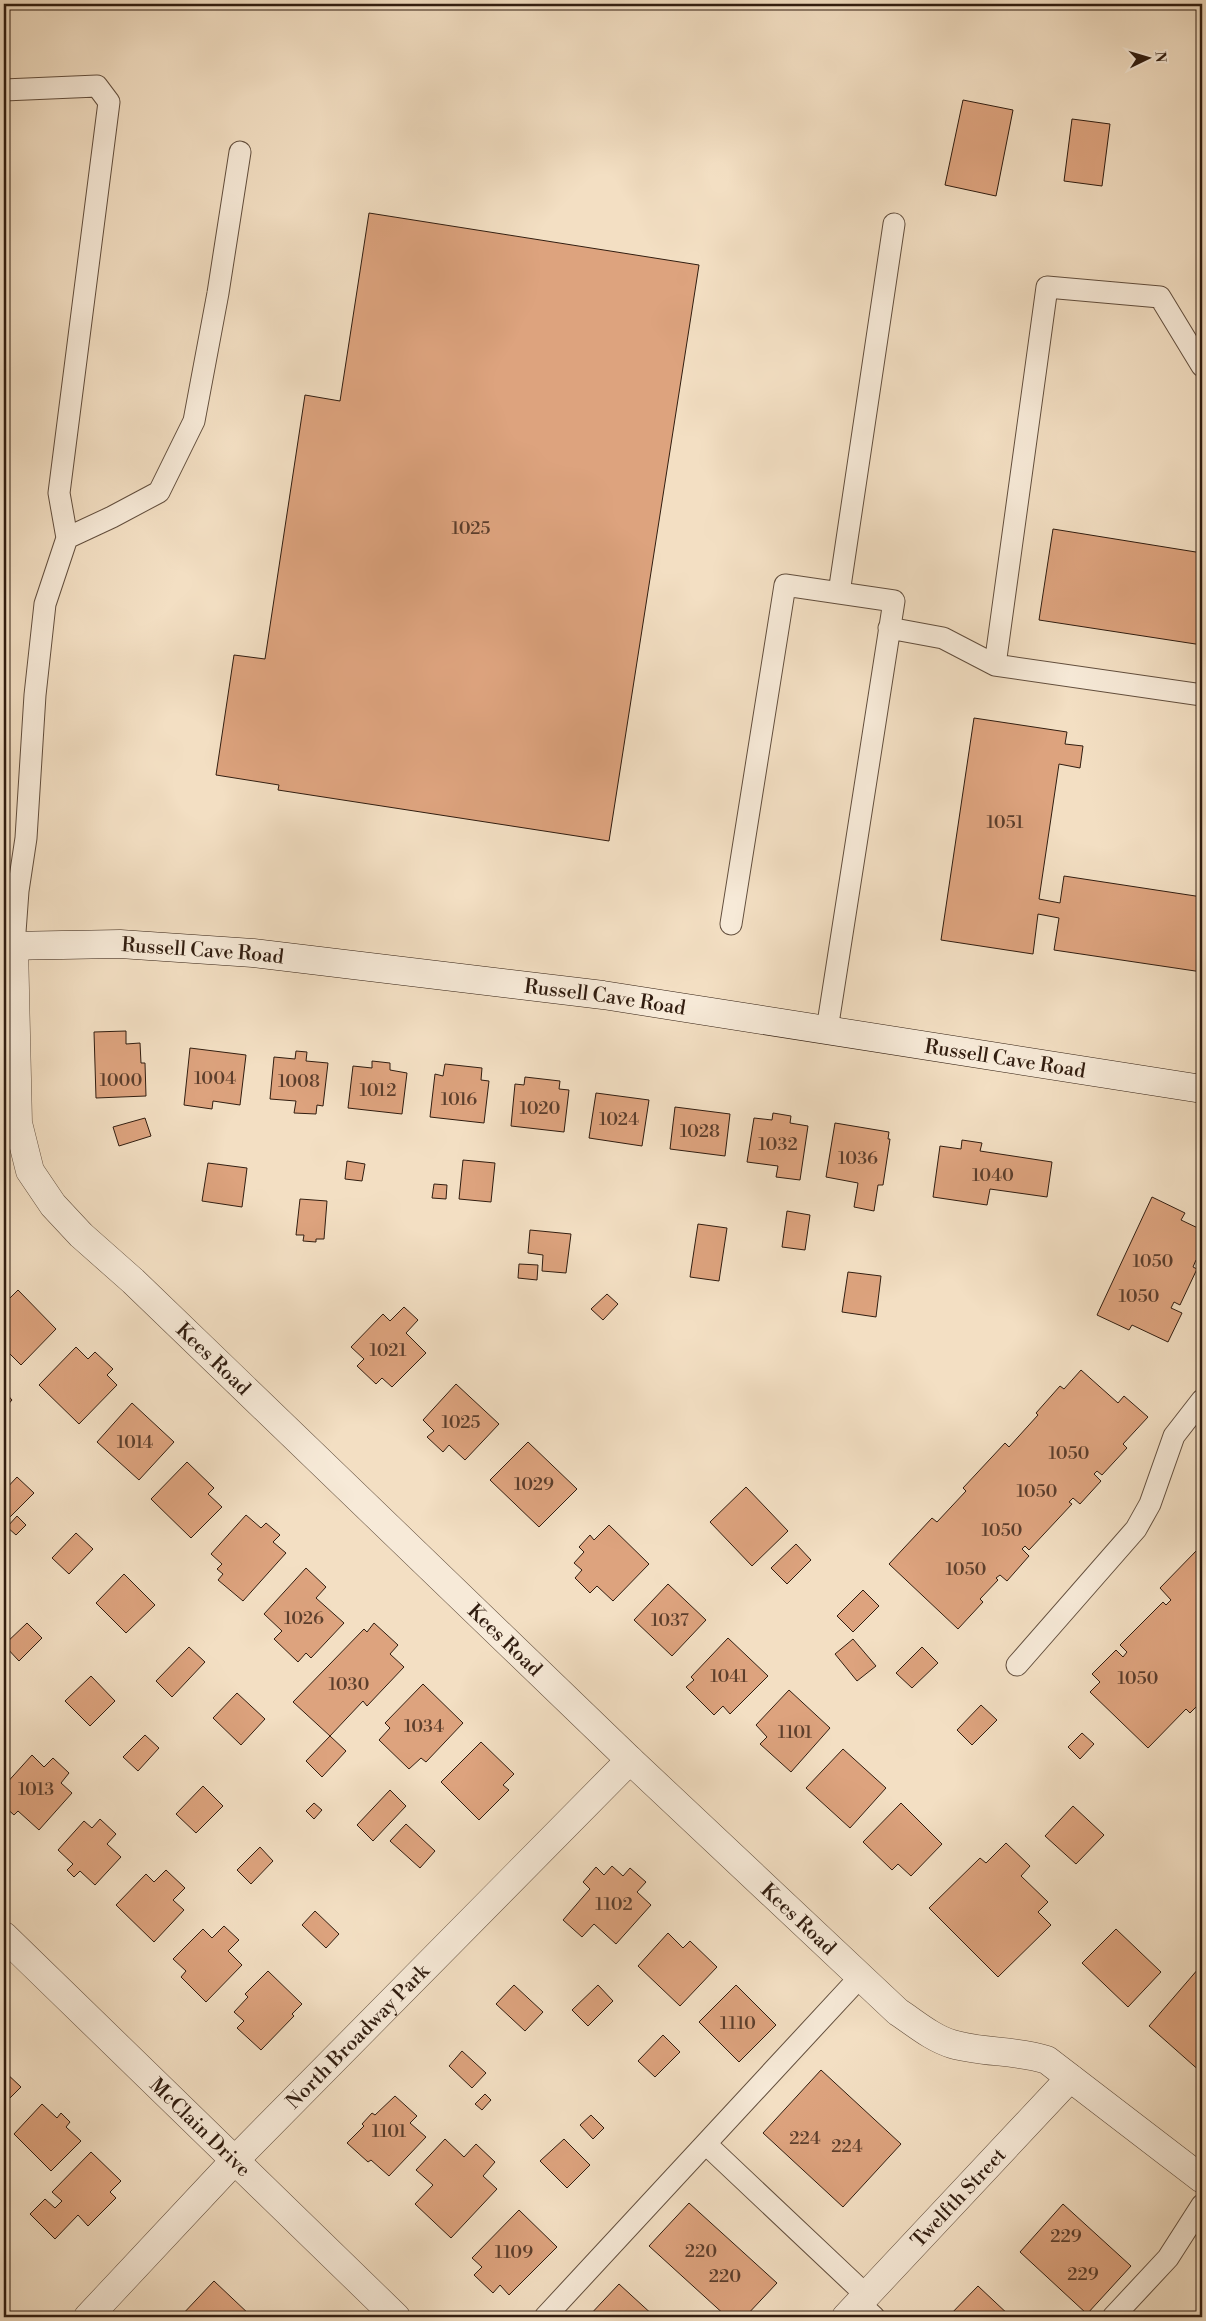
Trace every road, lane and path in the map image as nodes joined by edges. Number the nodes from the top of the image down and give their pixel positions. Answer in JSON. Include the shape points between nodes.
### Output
{"nodes":[{"id":1,"x":4,"y":90,"type":"edge"},
{"id":2,"x":240,"y":152,"type":"dead end"},
{"id":3,"x":894,"y":224,"type":"dead end"},
{"id":4,"x":1202,"y":366,"type":"edge"},
{"id":5,"x":67,"y":538,"type":"junction"},
{"id":6,"x":839,"y":593,"type":"junction"},
{"id":7,"x":889,"y":628,"type":"junction"},
{"id":8,"x":995,"y":665,"type":"junction"},
{"id":9,"x":1202,"y":695,"type":"edge"},
{"id":10,"x":731,"y":924,"type":"dead end"},
{"id":11,"x":9,"y":946,"type":"edge"},
{"id":12,"x":827,"y":1030,"type":"junction"},
{"id":13,"x":1202,"y":1089,"type":"edge"},
{"id":14,"x":1202,"y":1400,"type":"edge"},
{"id":15,"x":1017,"y":1665,"type":"dead end"},
{"id":16,"x":630,"y":1760,"type":"junction"},
{"id":17,"x":4,"y":1936,"type":"edge"},
{"id":18,"x":860,"y":1977,"type":"junction"},
{"id":19,"x":1070,"y":2078,"type":"junction"},
{"id":20,"x":706,"y":2144,"type":"junction"},
{"id":21,"x":235,"y":2160,"type":"junction"},
{"id":22,"x":1202,"y":2179,"type":"edge"},
{"id":23,"x":1202,"y":2205,"type":"edge"},
{"id":24,"x":861,"y":2308,"type":"edge"},
{"id":25,"x":88,"y":2317,"type":"edge"},
{"id":26,"x":396,"y":2317,"type":"edge"},
{"id":27,"x":545,"y":2317,"type":"edge"},
{"id":28,"x":1112,"y":2317,"type":"edge"}],
"edges":[{"from":1,"to":5,"type":"lane","via":[[97,86],[109,102],[59,493]]},
{"from":2,"to":5,"type":"lane","via":[[194,421],[159,492]]},
{"from":3,"to":6,"type":"lane"},
{"from":4,"to":8,"type":"lane","via":[[1160,297],[1048,287]]},
{"from":5,"to":11,"type":"lane","via":[[45,604],[35,695],[26,838]]},
{"from":6,"to":7,"type":"lane","via":[[894,601]]},
{"from":6,"to":10,"type":"lane","via":[[785,585]]},
{"from":7,"to":8,"type":"lane","via":[[943,638]]},
{"from":7,"to":12,"type":"lane"},
{"from":8,"to":9,"type":"lane"},
{"from":11,"to":12,"type":"street","name":"Russell Cave Road","via":[[120,944],[253,953],[603,995]]},
{"from":11,"to":16,"type":"street","name":"Kees Road","via":[[18,1123],[30,1171],[53,1205]]},
{"from":12,"to":13,"type":"street","name":"Russell Cave Road"},
{"from":14,"to":15,"type":"lane","via":[[1174,1436],[1150,1504],[1136,1529]]},
{"from":16,"to":18,"type":"street","name":"Kees Road"},
{"from":16,"to":21,"type":"street","name":"North Broadway Park"},
{"from":17,"to":21,"type":"street","name":"McClain Drive"},
{"from":18,"to":19,"type":"street","name":"Kees Road","via":[[898,2012],[950,2043],[1028,2054],[1047,2060]]},
{"from":18,"to":20,"type":"lane"},
{"from":19,"to":22,"type":"street","name":"Kees Road"},
{"from":19,"to":24,"type":"street","name":"Twelfth Street"},
{"from":20,"to":24,"type":"lane"},
{"from":20,"to":27,"type":"lane"},
{"from":21,"to":25,"type":"street","name":"North Broadway Park"},
{"from":21,"to":26,"type":"street","name":"McClain Drive"},
{"from":23,"to":28,"type":"lane","via":[[1168,2258]]}]}
